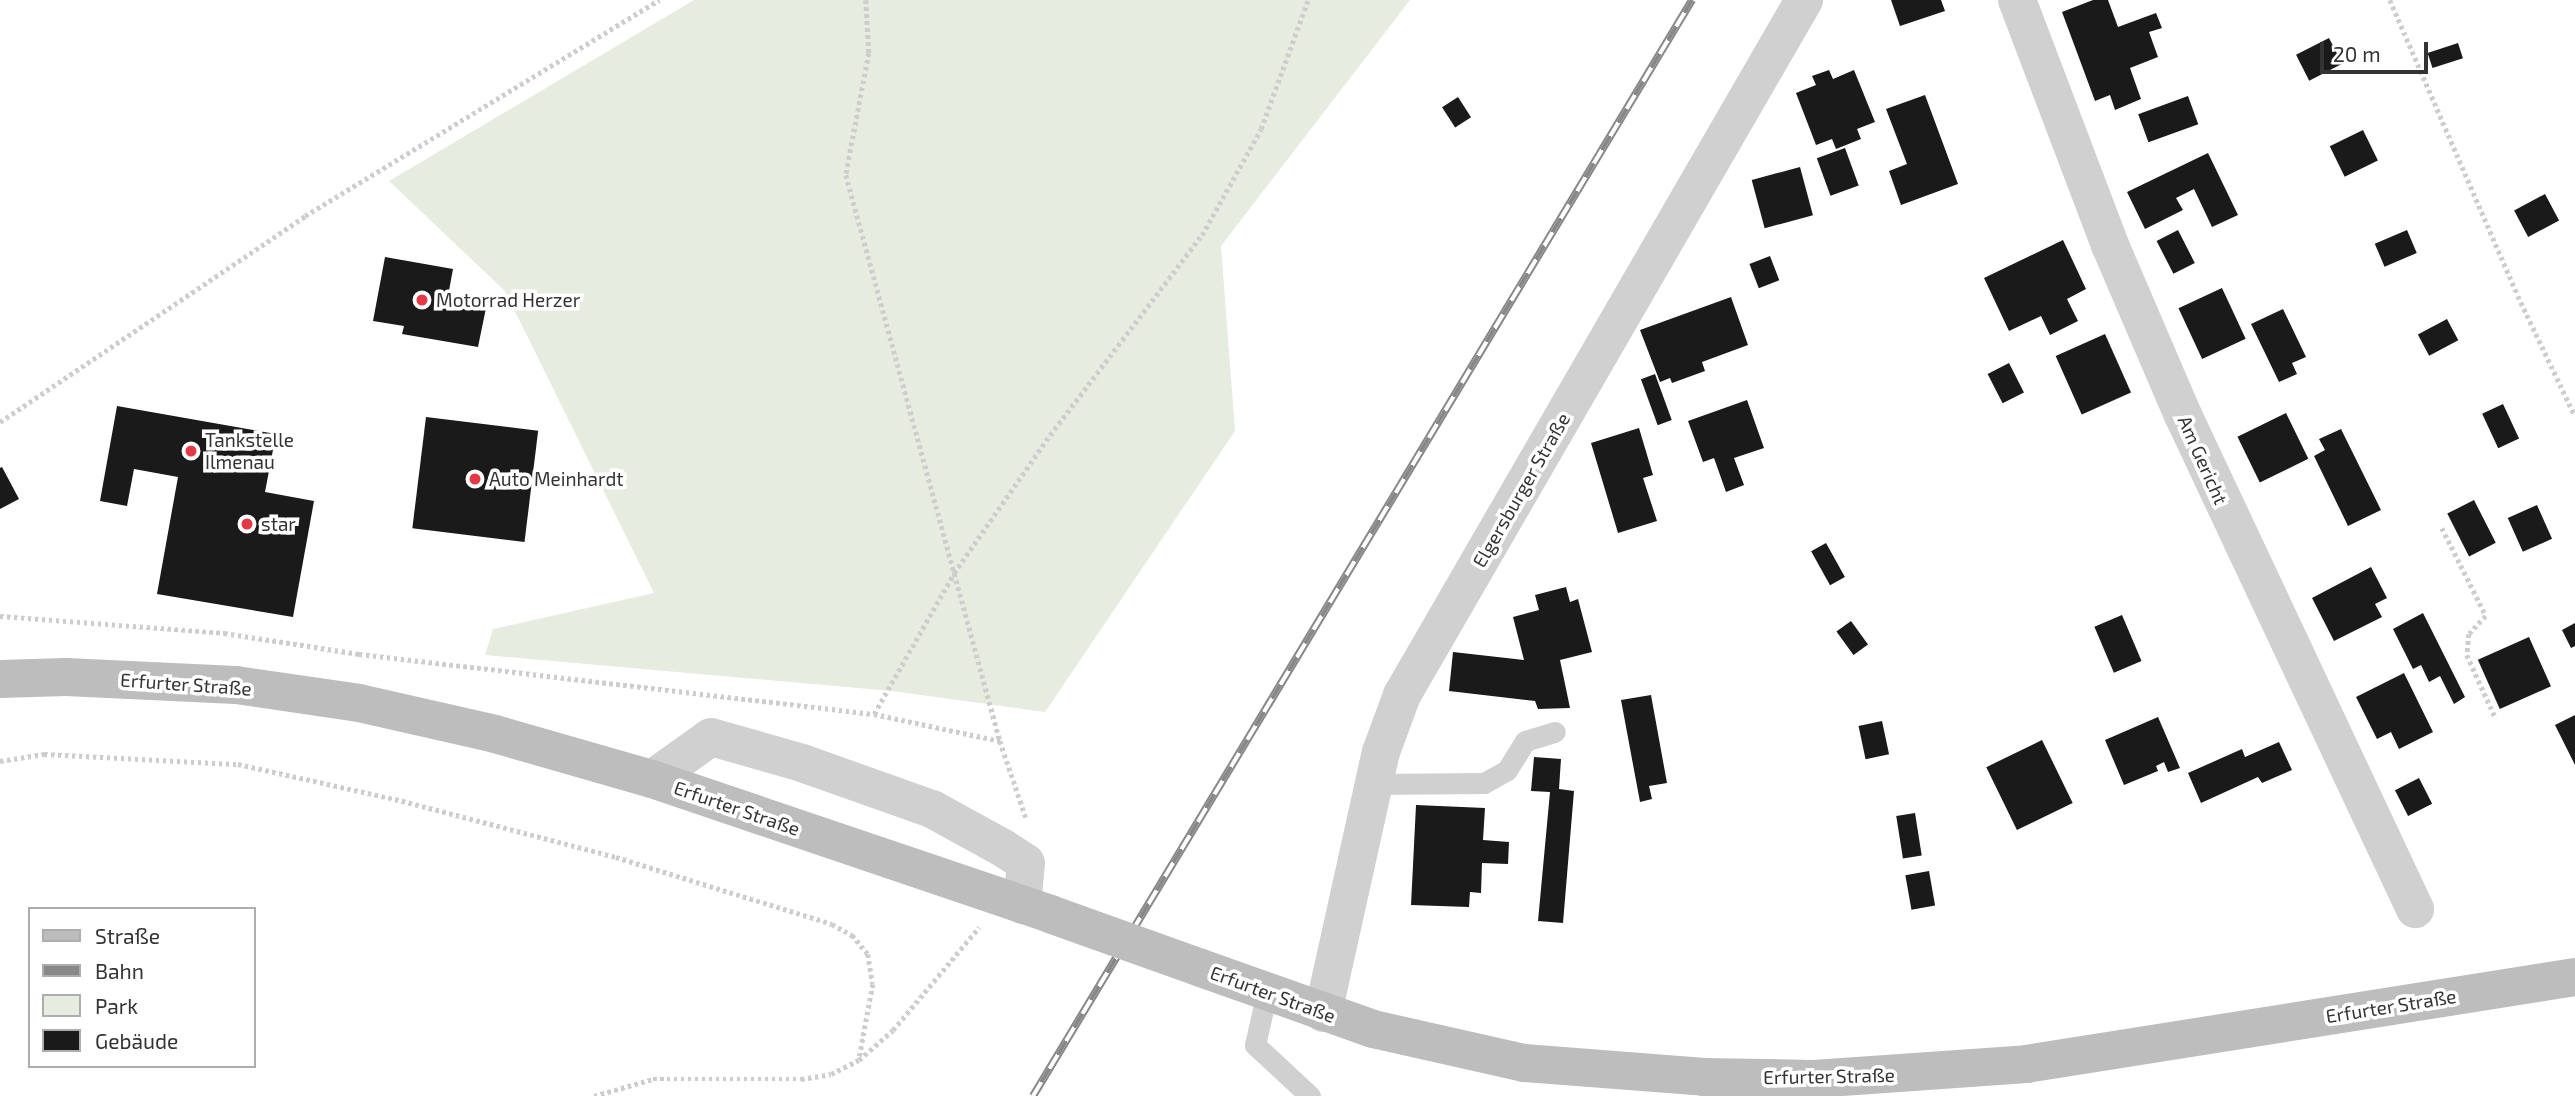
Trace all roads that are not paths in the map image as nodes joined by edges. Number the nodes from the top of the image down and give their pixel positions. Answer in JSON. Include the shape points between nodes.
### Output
{"nodes":[{"id":1,"x":1804,"y":0,"type":"edge"},
{"id":2,"x":2017,"y":0,"type":"edge"},
{"id":3,"x":0,"y":679,"type":"edge"},
{"id":4,"x":1555,"y":732,"type":"dead end"},
{"id":5,"x":652,"y":779,"type":"junction"},
{"id":6,"x":1373,"y":784,"type":"junction"},
{"id":7,"x":1023,"y":905,"type":"junction"},
{"id":8,"x":2415,"y":909,"type":"dead end"},
{"id":9,"x":2575,"y":977,"type":"edge"},
{"id":10,"x":1268,"y":992,"type":"junction"},
{"id":11,"x":1323,"y":1013,"type":"junction"},
{"id":12,"x":1310,"y":1096,"type":"edge"}],
"edges":[{"from":1,"to":6,"type":"street","name":"Elgersburger Straße","via":[[1402,695]]},
{"from":2,"to":8,"type":"street","name":"Am Gericht","via":[[2110,245],[2188,428]]},
{"from":3,"to":5,"type":"main road","name":"Erfurter Straße","via":[[66,677],[236,685],[359,703],[495,734]]},
{"from":4,"to":6,"type":"lane","via":[[1525,741],[1507,770],[1484,783]]},
{"from":5,"to":7,"type":"main road","name":"Erfurter Straße"},
{"from":5,"to":7,"type":"street","via":[[711,737],[802,763],[932,809],[1026,863]]},
{"from":6,"to":11,"type":"street","name":"Elgersburger Straße"},
{"from":7,"to":10,"type":"main road","name":"Erfurter Straße","bridge":true},
{"from":9,"to":11,"type":"main road","name":"Erfurter Straße","via":[[2026,1064],[1814,1079],[1704,1077],[1524,1063],[1424,1042]]},
{"from":10,"to":11,"type":"main road","name":"Erfurter Straße"},
{"from":10,"to":12,"type":"lane","via":[[1255,1045]]}]}
